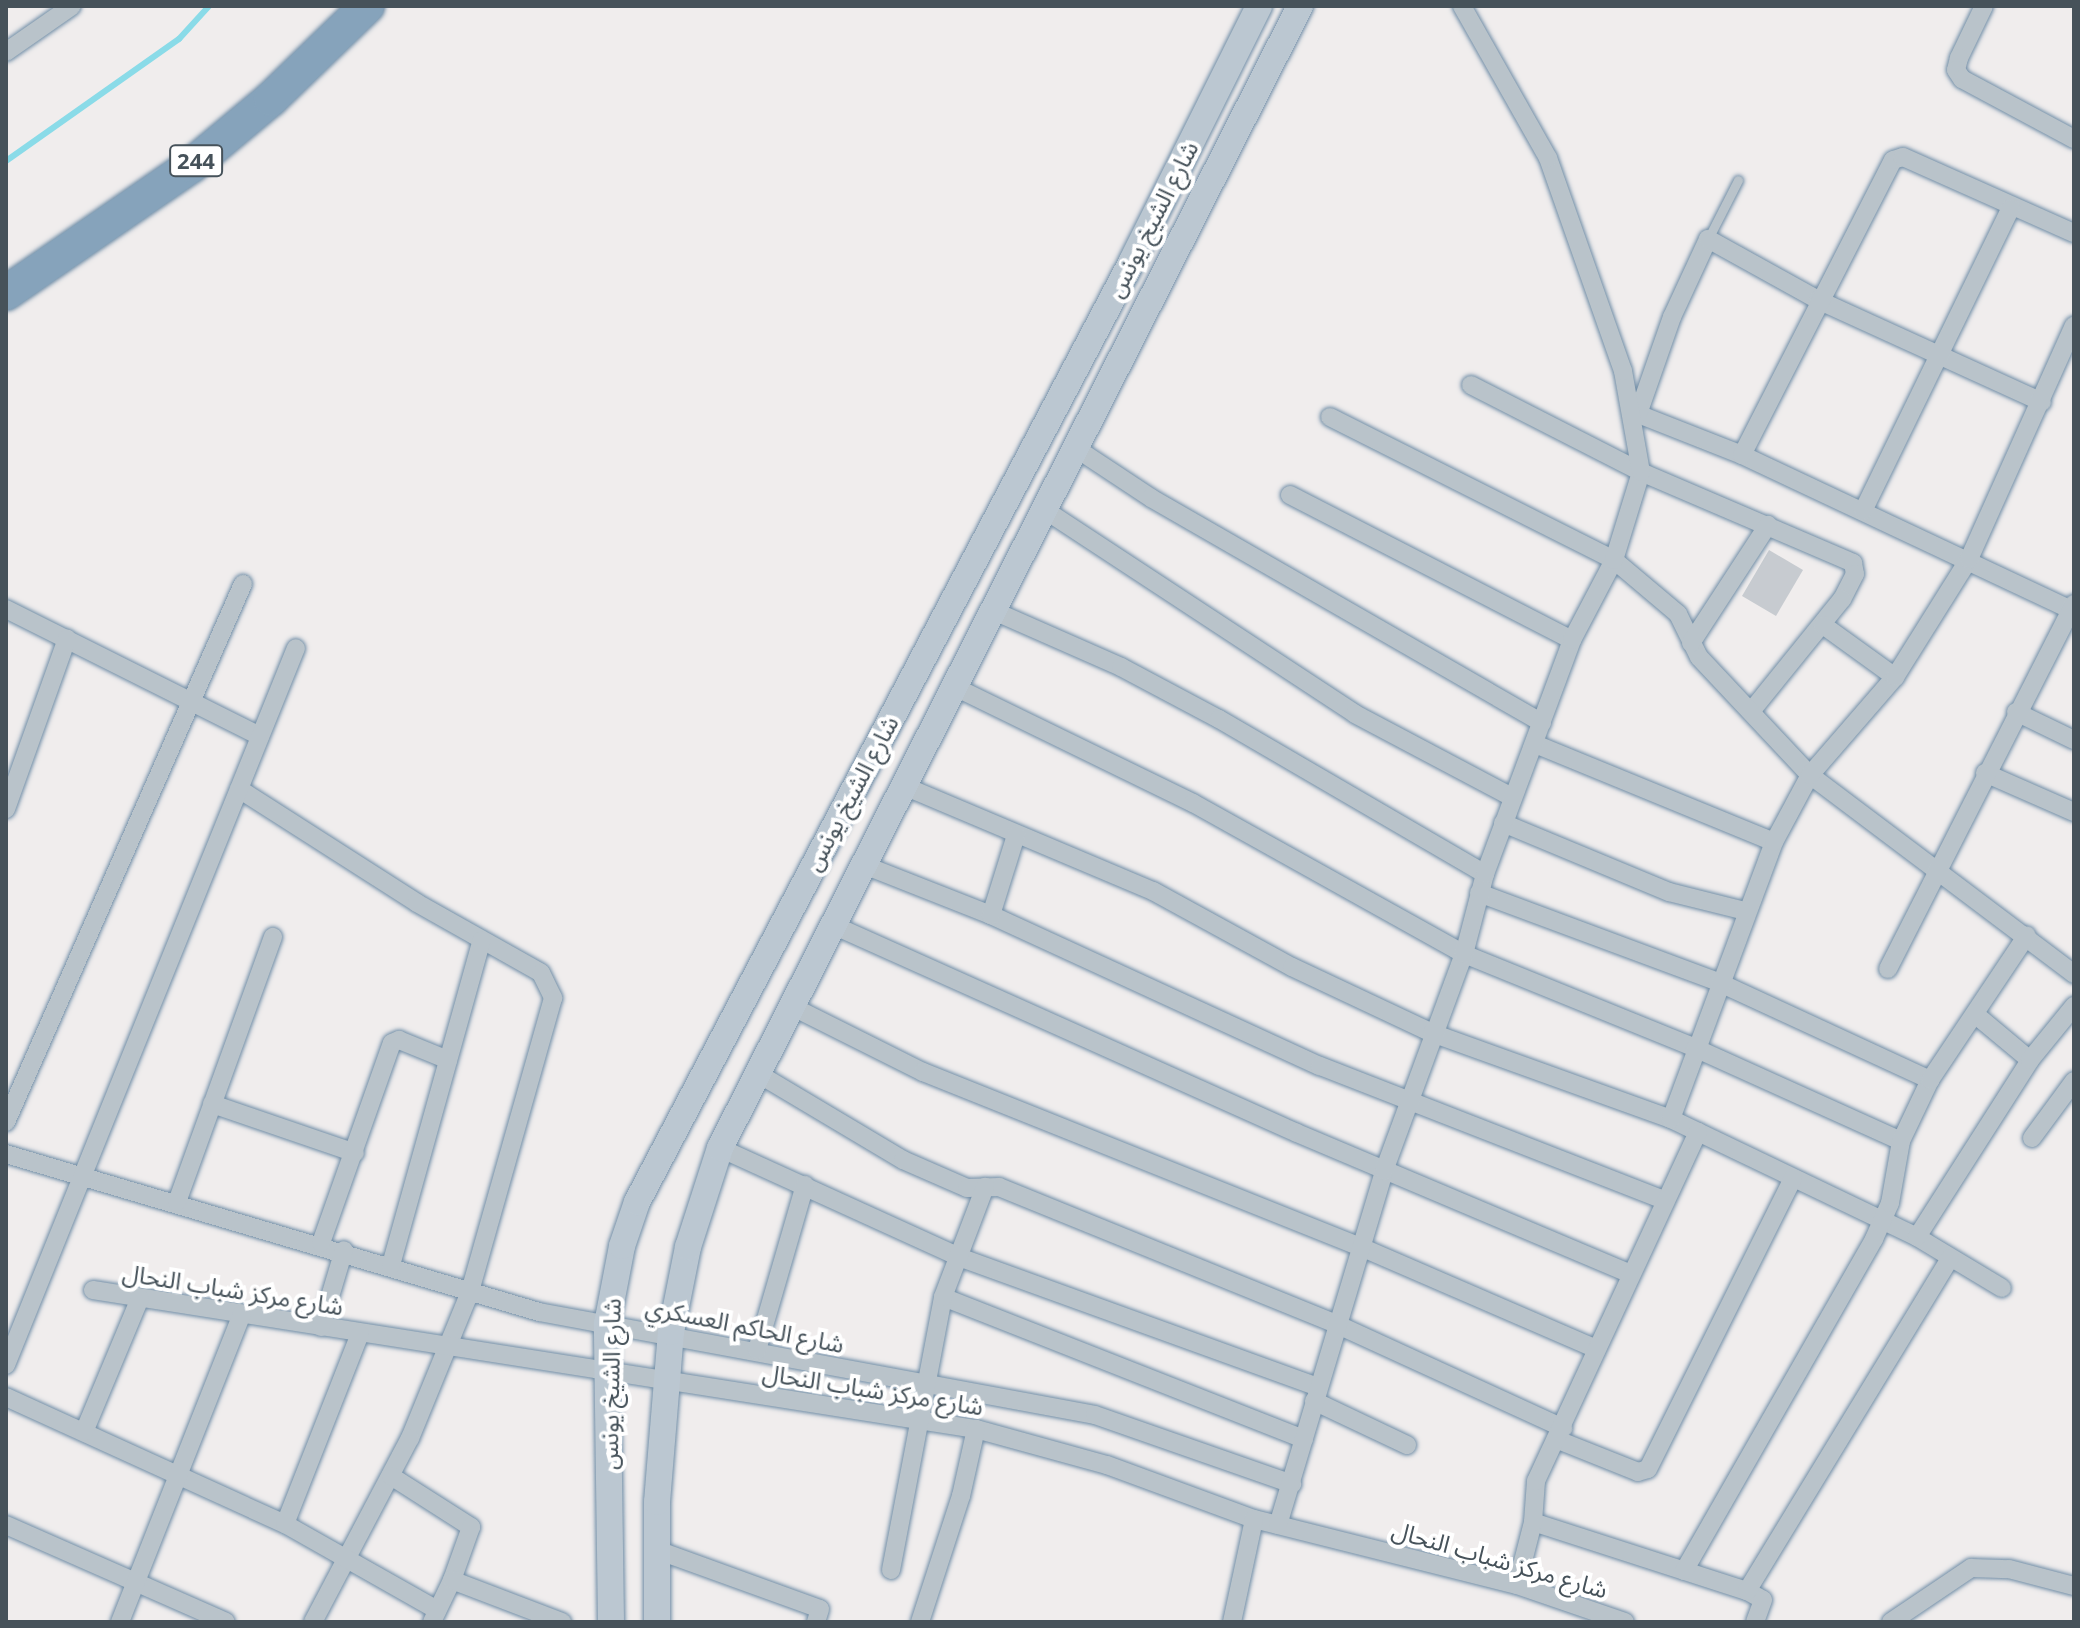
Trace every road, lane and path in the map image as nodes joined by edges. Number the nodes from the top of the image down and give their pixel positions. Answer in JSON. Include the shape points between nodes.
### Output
{"nodes":[{"id":1,"x":72,"y":6,"type":"edge"},
{"id":2,"x":336,"y":6,"type":"edge"},
{"id":3,"x":367,"y":6,"type":"edge"},
{"id":4,"x":1259,"y":6,"type":"edge"},
{"id":5,"x":1300,"y":6,"type":"edge"},
{"id":6,"x":1462,"y":6,"type":"edge"},
{"id":7,"x":1984,"y":6,"type":"edge"},
{"id":8,"x":6,"y":52,"type":"edge"},
{"id":9,"x":2074,"y":139,"type":"edge"},
{"id":10,"x":1738,"y":180,"type":"dead end"},
{"id":11,"x":2011,"y":208,"type":"junction"},
{"id":12,"x":2074,"y":233,"type":"edge"},
{"id":13,"x":1708,"y":239,"type":"junction"},
{"id":14,"x":6,"y":268,"type":"edge"},
{"id":15,"x":6,"y":293,"type":"edge"},
{"id":16,"x":1818,"y":300,"type":"junction"},
{"id":17,"x":2074,"y":325,"type":"edge"},
{"id":18,"x":2070,"y":347,"type":"edge"},
{"id":19,"x":1940,"y":358,"type":"junction"},
{"id":20,"x":1471,"y":385,"type":"dead end"},
{"id":21,"x":2042,"y":402,"type":"junction"},
{"id":22,"x":1636,"y":413,"type":"junction"},
{"id":23,"x":1330,"y":417,"type":"dead end"},
{"id":24,"x":1077,"y":449,"type":"junction"},
{"id":25,"x":1742,"y":455,"type":"junction"},
{"id":26,"x":1027,"y":460,"type":"junction"},
{"id":27,"x":1641,"y":472,"type":"junction"},
{"id":28,"x":1062,"y":479,"type":"junction"},
{"id":29,"x":1290,"y":495,"type":"dead end"},
{"id":30,"x":1045,"y":510,"type":"junction"},
{"id":31,"x":1863,"y":511,"type":"junction"},
{"id":32,"x":1768,"y":525,"type":"junction"},
{"id":33,"x":1969,"y":559,"type":"junction"},
{"id":34,"x":1614,"y":560,"type":"junction"},
{"id":35,"x":243,"y":584,"type":"dead end"},
{"id":36,"x":2073,"y":608,"type":"edge"},
{"id":37,"x":6,"y":609,"type":"edge"},
{"id":38,"x":994,"y":611,"type":"junction"},
{"id":39,"x":1823,"y":625,"type":"junction"},
{"id":40,"x":67,"y":639,"type":"junction"},
{"id":41,"x":1572,"y":640,"type":"junction"},
{"id":42,"x":1691,"y":643,"type":"junction"},
{"id":43,"x":296,"y":648,"type":"dead end"},
{"id":44,"x":1895,"y":677,"type":"junction"},
{"id":45,"x":955,"y":687,"type":"junction"},
{"id":46,"x":190,"y":701,"type":"junction"},
{"id":47,"x":1753,"y":709,"type":"junction"},
{"id":48,"x":2016,"y":712,"type":"junction"},
{"id":49,"x":1542,"y":723,"type":"junction"},
{"id":50,"x":260,"y":736,"type":"junction"},
{"id":51,"x":2074,"y":740,"type":"edge"},
{"id":52,"x":1535,"y":744,"type":"junction"},
{"id":53,"x":1985,"y":773,"type":"junction"},
{"id":54,"x":1810,"y":775,"type":"junction"},
{"id":55,"x":904,"y":786,"type":"junction"},
{"id":56,"x":239,"y":789,"type":"junction"},
{"id":57,"x":1512,"y":797,"type":"junction"},
{"id":58,"x":6,"y":809,"type":"edge"},
{"id":59,"x":2074,"y":812,"type":"edge"},
{"id":60,"x":1503,"y":823,"type":"junction"},
{"id":61,"x":1016,"y":835,"type":"junction"},
{"id":62,"x":1774,"y":842,"type":"junction"},
{"id":63,"x":864,"y":865,"type":"junction"},
{"id":64,"x":1939,"y":870,"type":"junction"},
{"id":65,"x":1485,"y":874,"type":"junction"},
{"id":66,"x":1479,"y":893,"type":"junction"},
{"id":67,"x":1745,"y":911,"type":"junction"},
{"id":68,"x":991,"y":915,"type":"junction"},
{"id":69,"x":833,"y":925,"type":"junction"},
{"id":70,"x":2027,"y":935,"type":"junction"},
{"id":71,"x":273,"y":937,"type":"dead end"},
{"id":72,"x":482,"y":940,"type":"junction"},
{"id":73,"x":1464,"y":954,"type":"junction"},
{"id":74,"x":1888,"y":969,"type":"dead end"},
{"id":75,"x":2074,"y":974,"type":"edge"},
{"id":76,"x":1718,"y":982,"type":"junction"},
{"id":77,"x":791,"y":1006,"type":"junction"},
{"id":78,"x":2074,"y":1006,"type":"edge"},
{"id":79,"x":1976,"y":1015,"type":"junction"},
{"id":80,"x":1432,"y":1033,"type":"junction"},
{"id":81,"x":1695,"y":1048,"type":"junction"},
{"id":82,"x":448,"y":1060,"type":"junction"},
{"id":83,"x":2030,"y":1060,"type":"junction"},
{"id":84,"x":757,"y":1073,"type":"junction"},
{"id":85,"x":1930,"y":1080,"type":"junction"},
{"id":86,"x":2074,"y":1081,"type":"edge"},
{"id":87,"x":1408,"y":1099,"type":"junction"},
{"id":88,"x":212,"y":1104,"type":"junction"},
{"id":89,"x":1671,"y":1119,"type":"junction"},
{"id":90,"x":6,"y":1122,"type":"edge"},
{"id":91,"x":1698,"y":1132,"type":"junction"},
{"id":92,"x":2032,"y":1138,"type":"dead end"},
{"id":93,"x":1901,"y":1141,"type":"junction"},
{"id":94,"x":720,"y":1148,"type":"junction"},
{"id":95,"x":355,"y":1153,"type":"junction"},
{"id":96,"x":6,"y":1154,"type":"edge"},
{"id":97,"x":1384,"y":1171,"type":"junction"},
{"id":98,"x":82,"y":1173,"type":"junction"},
{"id":99,"x":1793,"y":1178,"type":"junction"},
{"id":100,"x":805,"y":1185,"type":"junction"},
{"id":101,"x":985,"y":1187,"type":"junction"},
{"id":102,"x":1663,"y":1200,"type":"junction"},
{"id":103,"x":177,"y":1202,"type":"junction"},
{"id":104,"x":1881,"y":1223,"type":"junction"},
{"id":105,"x":1917,"y":1237,"type":"junction"},
{"id":106,"x":321,"y":1243,"type":"junction"},
{"id":107,"x":1361,"y":1247,"type":"junction"},
{"id":108,"x":344,"y":1250,"type":"junction"},
{"id":109,"x":959,"y":1257,"type":"junction"},
{"id":110,"x":1950,"y":1258,"type":"junction"},
{"id":111,"x":391,"y":1265,"type":"junction"},
{"id":112,"x":1630,"y":1274,"type":"junction"},
{"id":113,"x":2002,"y":1288,"type":"dead end"},
{"id":114,"x":93,"y":1290,"type":"dead end"},
{"id":115,"x":470,"y":1292,"type":"junction"},
{"id":116,"x":943,"y":1297,"type":"junction"},
{"id":117,"x":140,"y":1298,"type":"junction"},
{"id":118,"x":242,"y":1314,"type":"junction"},
{"id":119,"x":607,"y":1324,"type":"junction"},
{"id":120,"x":1336,"y":1324,"type":"junction"},
{"id":121,"x":321,"y":1327,"type":"junction"},
{"id":122,"x":671,"y":1332,"type":"junction"},
{"id":123,"x":360,"y":1334,"type":"junction"},
{"id":124,"x":448,"y":1348,"type":"junction"},
{"id":125,"x":1597,"y":1349,"type":"junction"},
{"id":126,"x":757,"y":1350,"type":"junction"},
{"id":127,"x":6,"y":1365,"type":"edge"},
{"id":128,"x":606,"y":1374,"type":"junction"},
{"id":129,"x":665,"y":1382,"type":"junction"},
{"id":130,"x":926,"y":1384,"type":"junction"},
{"id":131,"x":1316,"y":1394,"type":"junction"},
{"id":132,"x":6,"y":1397,"type":"edge"},
{"id":133,"x":919,"y":1420,"type":"junction"},
{"id":134,"x":976,"y":1429,"type":"junction"},
{"id":135,"x":84,"y":1432,"type":"junction"},
{"id":136,"x":1560,"y":1434,"type":"junction"},
{"id":137,"x":1304,"y":1439,"type":"junction"},
{"id":138,"x":1407,"y":1445,"type":"dead end"},
{"id":139,"x":178,"y":1473,"type":"junction"},
{"id":140,"x":391,"y":1476,"type":"junction"},
{"id":141,"x":1292,"y":1484,"type":"junction"},
{"id":142,"x":1254,"y":1519,"type":"junction"},
{"id":143,"x":1533,"y":1522,"type":"junction"},
{"id":144,"x":285,"y":1524,"type":"junction"},
{"id":145,"x":6,"y":1525,"type":"edge"},
{"id":146,"x":1278,"y":1525,"type":"junction"},
{"id":147,"x":657,"y":1550,"type":"junction"},
{"id":148,"x":349,"y":1561,"type":"junction"},
{"id":149,"x":891,"y":1570,"type":"dead end"},
{"id":150,"x":1684,"y":1571,"type":"junction"},
{"id":151,"x":136,"y":1580,"type":"junction"},
{"id":152,"x":452,"y":1580,"type":"junction"},
{"id":153,"x":1517,"y":1585,"type":"junction"},
{"id":154,"x":2074,"y":1586,"type":"edge"},
{"id":155,"x":1747,"y":1591,"type":"junction"},
{"id":156,"x":435,"y":1616,"type":"edge"},
{"id":157,"x":120,"y":1622,"type":"edge"},
{"id":158,"x":226,"y":1622,"type":"edge"},
{"id":159,"x":313,"y":1622,"type":"edge"},
{"id":160,"x":562,"y":1622,"type":"edge"},
{"id":161,"x":611,"y":1622,"type":"edge"},
{"id":162,"x":657,"y":1622,"type":"edge"},
{"id":163,"x":816,"y":1622,"type":"edge"},
{"id":164,"x":920,"y":1622,"type":"edge"},
{"id":165,"x":1232,"y":1622,"type":"edge"},
{"id":166,"x":1625,"y":1622,"type":"edge"},
{"id":167,"x":1755,"y":1622,"type":"edge"},
{"id":168,"x":1891,"y":1622,"type":"edge"}],
"edges":[{"from":1,"to":8,"type":"street"},
{"from":2,"to":14,"type":"highway","number":"244","via":[[189,139]]},
{"from":3,"to":15,"type":"highway","number":"244","via":[[280,91],[192,165],[94,238]]},
{"from":4,"to":26,"type":"street","name":"شارع الشيخ يونس"},
{"from":5,"to":24,"type":"street","name":"شارع الشيخ يونس"},
{"from":6,"to":22,"type":"street","via":[[1548,158]]},
{"from":7,"to":9,"type":"street","via":[[1959,58],[1956,70],[1962,79]]},
{"from":10,"to":13,"type":"lane"},
{"from":11,"to":12,"type":"street"},
{"from":11,"to":16,"type":"street","via":[[1897,157]]},
{"from":11,"to":19,"type":"street"},
{"from":13,"to":16,"type":"street"},
{"from":13,"to":22,"type":"street"},
{"from":16,"to":19,"type":"street"},
{"from":16,"to":25,"type":"street"},
{"from":17,"to":18,"type":"street"},
{"from":18,"to":21,"type":"street"},
{"from":19,"to":21,"type":"street"},
{"from":19,"to":31,"type":"street"},
{"from":20,"to":27,"type":"street"},
{"from":21,"to":33,"type":"street"},
{"from":22,"to":25,"type":"street"},
{"from":22,"to":27,"type":"street"},
{"from":23,"to":34,"type":"street"},
{"from":24,"to":28,"type":"street","name":"شارع الشيخ يونس"},
{"from":24,"to":49,"type":"street","via":[[1151,498]]},
{"from":25,"to":31,"type":"street"},
{"from":26,"to":28,"type":"street"},
{"from":26,"to":119,"type":"street","name":"شارع الشيخ يونس","via":[[657,1160],[622,1246]]},
{"from":27,"to":32,"type":"street"},
{"from":27,"to":34,"type":"street"},
{"from":28,"to":30,"type":"street","name":"شارع الشيخ يونس"},
{"from":29,"to":41,"type":"street"},
{"from":30,"to":38,"type":"street","name":"شارع الشيخ يونس"},
{"from":30,"to":57,"type":"street","via":[[1355,714]]},
{"from":31,"to":33,"type":"street"},
{"from":32,"to":39,"type":"street","via":[[1853,563],[1855,574]]},
{"from":32,"to":42,"type":"street"},
{"from":33,"to":36,"type":"street"},
{"from":33,"to":44,"type":"street"},
{"from":34,"to":41,"type":"street"},
{"from":34,"to":42,"type":"street","via":[[1678,614]]},
{"from":35,"to":46,"type":"street"},
{"from":36,"to":48,"type":"street"},
{"from":37,"to":40,"type":"street"},
{"from":38,"to":45,"type":"street","name":"شارع الشيخ يونس"},
{"from":38,"to":65,"type":"street","via":[[1121,667],[1219,719]]},
{"from":39,"to":44,"type":"street"},
{"from":39,"to":47,"type":"street"},
{"from":40,"to":46,"type":"street"},
{"from":40,"to":58,"type":"street"},
{"from":41,"to":49,"type":"street"},
{"from":42,"to":47,"type":"street"},
{"from":43,"to":50,"type":"street"},
{"from":44,"to":54,"type":"street"},
{"from":45,"to":55,"type":"street","name":"شارع الشيخ يونس"},
{"from":45,"to":73,"type":"street","via":[[1193,803]]},
{"from":46,"to":50,"type":"street"},
{"from":46,"to":90,"type":"street"},
{"from":47,"to":54,"type":"street"},
{"from":48,"to":51,"type":"street"},
{"from":48,"to":53,"type":"street"},
{"from":49,"to":52,"type":"street"},
{"from":50,"to":56,"type":"street"},
{"from":52,"to":57,"type":"street"},
{"from":52,"to":62,"type":"street"},
{"from":53,"to":59,"type":"street"},
{"from":53,"to":64,"type":"street"},
{"from":54,"to":62,"type":"street"},
{"from":54,"to":64,"type":"street"},
{"from":55,"to":61,"type":"street"},
{"from":55,"to":63,"type":"street","name":"شارع الشيخ يونس"},
{"from":56,"to":72,"type":"street"},
{"from":56,"to":98,"type":"street"},
{"from":57,"to":60,"type":"street"},
{"from":60,"to":65,"type":"street"},
{"from":60,"to":67,"type":"street","via":[[1669,892]]},
{"from":61,"to":68,"type":"street"},
{"from":61,"to":80,"type":"street","via":[[1153,891],[1292,967]]},
{"from":62,"to":67,"type":"street"},
{"from":63,"to":68,"type":"street"},
{"from":63,"to":69,"type":"street","name":"شارع الشيخ يونس"},
{"from":64,"to":70,"type":"street"},
{"from":64,"to":74,"type":"street"},
{"from":65,"to":66,"type":"street"},
{"from":66,"to":73,"type":"street"},
{"from":66,"to":76,"type":"street"},
{"from":67,"to":76,"type":"street"},
{"from":68,"to":87,"type":"street","via":[[1320,1066]]},
{"from":69,"to":77,"type":"street","name":"شارع الشيخ يونس"},
{"from":69,"to":97,"type":"street"},
{"from":70,"to":75,"type":"street"},
{"from":70,"to":79,"type":"street"},
{"from":71,"to":88,"type":"street"},
{"from":72,"to":82,"type":"street"},
{"from":72,"to":115,"type":"street","via":[[541,973],[553,998]]},
{"from":73,"to":80,"type":"street"},
{"from":73,"to":81,"type":"street"},
{"from":76,"to":81,"type":"street"},
{"from":76,"to":85,"type":"street"},
{"from":77,"to":84,"type":"street","name":"شارع الشيخ يونس"},
{"from":77,"to":107,"type":"street","via":[[923,1072]]},
{"from":78,"to":83,"type":"street"},
{"from":79,"to":83,"type":"street"},
{"from":79,"to":85,"type":"street"},
{"from":80,"to":87,"type":"street"},
{"from":80,"to":89,"type":"street"},
{"from":81,"to":89,"type":"street"},
{"from":81,"to":93,"type":"street"},
{"from":82,"to":95,"type":"street","via":[[394,1040]]},
{"from":82,"to":111,"type":"street"},
{"from":83,"to":105,"type":"street"},
{"from":84,"to":94,"type":"street","name":"شارع الشيخ يونس"},
{"from":84,"to":101,"type":"street","via":[[903,1160],[967,1188]]},
{"from":85,"to":93,"type":"street"},
{"from":86,"to":92,"type":"street"},
{"from":87,"to":97,"type":"street"},
{"from":87,"to":102,"type":"street"},
{"from":88,"to":95,"type":"street"},
{"from":88,"to":103,"type":"street"},
{"from":89,"to":91,"type":"street"},
{"from":91,"to":99,"type":"street"},
{"from":91,"to":102,"type":"street"},
{"from":93,"to":104,"type":"street"},
{"from":94,"to":100,"type":"street"},
{"from":94,"to":122,"type":"street","name":"شارع الشيخ يونس","via":[[688,1247]]},
{"from":95,"to":106,"type":"street"},
{"from":96,"to":98,"type":"street","name":"شارع الحاكم العسكري"},
{"from":97,"to":107,"type":"street"},
{"from":97,"to":112,"type":"street"},
{"from":98,"to":103,"type":"street","name":"شارع الحاكم العسكري"},
{"from":98,"to":127,"type":"street"},
{"from":99,"to":104,"type":"street"},
{"from":99,"to":136,"type":"street","via":[[1648,1469],[1638,1472]]},
{"from":100,"to":109,"type":"street"},
{"from":100,"to":126,"type":"street"},
{"from":101,"to":109,"type":"street"},
{"from":101,"to":120,"type":"street","via":[[999,1187]]},
{"from":102,"to":112,"type":"street"},
{"from":103,"to":106,"type":"street","name":"شارع الحاكم العسكري"},
{"from":104,"to":105,"type":"street"},
{"from":104,"to":150,"type":"street"},
{"from":105,"to":110,"type":"street"},
{"from":106,"to":108,"type":"street","name":"شارع الحاكم العسكري"},
{"from":107,"to":120,"type":"street"},
{"from":107,"to":125,"type":"street"},
{"from":108,"to":111,"type":"street","name":"شارع الحاكم العسكري"},
{"from":108,"to":121,"type":"street"},
{"from":109,"to":116,"type":"street"},
{"from":109,"to":131,"type":"street"},
{"from":110,"to":113,"type":"street"},
{"from":110,"to":155,"type":"street"},
{"from":111,"to":115,"type":"street","name":"شارع الحاكم العسكري"},
{"from":112,"to":125,"type":"street"},
{"from":114,"to":117,"type":"street","name":"شارع مركز شباب النحال"},
{"from":115,"to":119,"type":"street","name":"شارع الحاكم العسكري"},
{"from":115,"to":124,"type":"street"},
{"from":116,"to":130,"type":"street"},
{"from":116,"to":137,"type":"street"},
{"from":117,"to":118,"type":"street","name":"شارع مركز شباب النحال"},
{"from":117,"to":135,"type":"street"},
{"from":118,"to":121,"type":"street","name":"شارع مركز شباب النحال"},
{"from":118,"to":139,"type":"street"},
{"from":119,"to":122,"type":"street","name":"شارع الحاكم العسكري"},
{"from":119,"to":128,"type":"street","name":"شارع الشيخ يونس"},
{"from":120,"to":131,"type":"street"},
{"from":120,"to":136,"type":"street"},
{"from":121,"to":123,"type":"street","name":"شارع مركز شباب النحال"},
{"from":122,"to":126,"type":"street","name":"شارع الحاكم العسكري"},
{"from":122,"to":129,"type":"street","name":"شارع الشيخ يونس"},
{"from":123,"to":124,"type":"street","name":"شارع مركز شباب النحال"},
{"from":123,"to":144,"type":"street"},
{"from":124,"to":128,"type":"street","name":"شارع مركز شباب النحال"},
{"from":124,"to":140,"type":"street"},
{"from":125,"to":136,"type":"street"},
{"from":126,"to":130,"type":"street","name":"شارع الحاكم العسكري"},
{"from":128,"to":129,"type":"street","name":"شارع مركز شباب النحال"},
{"from":128,"to":161,"type":"street","name":"شارع الشيخ يونس"},
{"from":129,"to":133,"type":"street","name":"شارع مركز شباب النحال"},
{"from":129,"to":147,"type":"street","name":"شارع الشيخ يونس"},
{"from":130,"to":133,"type":"street"},
{"from":130,"to":141,"type":"street","name":"شارع الحاكم العسكري","via":[[1095,1415]]},
{"from":131,"to":137,"type":"street"},
{"from":131,"to":138,"type":"street"},
{"from":132,"to":135,"type":"street"},
{"from":133,"to":134,"type":"street","name":"شارع مركز شباب النحال"},
{"from":133,"to":149,"type":"street"},
{"from":134,"to":142,"type":"street","name":"شارع مركز شباب النحال","via":[[1107,1465]]},
{"from":134,"to":164,"type":"street","via":[[958,1509]]},
{"from":135,"to":139,"type":"street"},
{"from":136,"to":143,"type":"street","via":[[1536,1481]]},
{"from":137,"to":141,"type":"street"},
{"from":139,"to":144,"type":"street"},
{"from":139,"to":151,"type":"street"},
{"from":140,"to":148,"type":"street"},
{"from":140,"to":152,"type":"street","via":[[471,1527]]},
{"from":141,"to":146,"type":"street"},
{"from":142,"to":146,"type":"street","name":"شارع مركز شباب النحال"},
{"from":142,"to":165,"type":"street"},
{"from":143,"to":150,"type":"street"},
{"from":143,"to":153,"type":"street"},
{"from":144,"to":148,"type":"street"},
{"from":145,"to":151,"type":"street"},
{"from":146,"to":153,"type":"street","name":"شارع مركز شباب النحال"},
{"from":147,"to":162,"type":"street","name":"شارع الشيخ يونس"},
{"from":147,"to":163,"type":"street","via":[[820,1609]]},
{"from":148,"to":156,"type":"street"},
{"from":148,"to":159,"type":"street"},
{"from":150,"to":155,"type":"street"},
{"from":151,"to":157,"type":"street"},
{"from":151,"to":158,"type":"street"},
{"from":152,"to":156,"type":"street"},
{"from":152,"to":160,"type":"street"},
{"from":153,"to":166,"type":"street","name":"شارع مركز شباب النحال"},
{"from":154,"to":168,"type":"street","via":[[1983,1566],[1960,1573]]},
{"from":155,"to":167,"type":"street","via":[[1763,1600]]}]}
